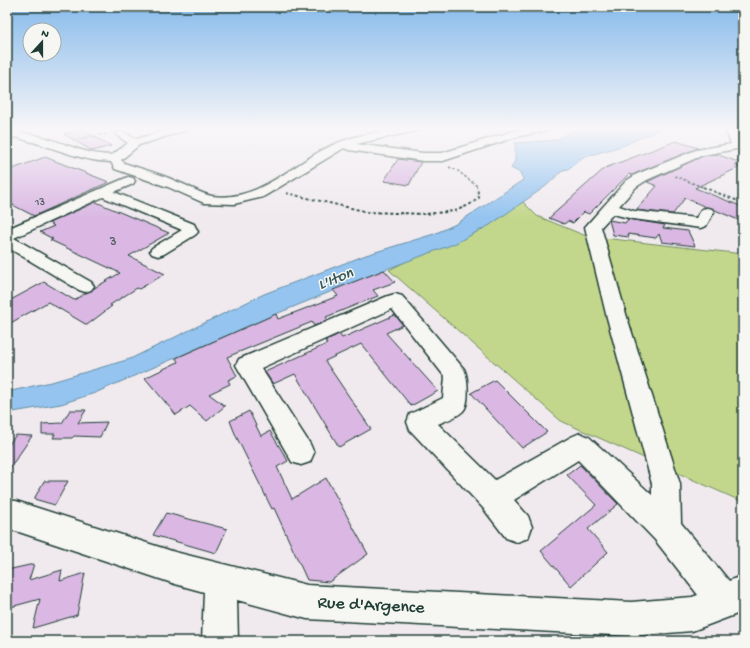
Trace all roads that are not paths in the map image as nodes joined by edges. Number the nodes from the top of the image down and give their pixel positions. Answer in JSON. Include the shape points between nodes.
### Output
{"nodes":[{"id":1,"x":97,"y":158,"type":"edge"},
{"id":2,"x":318,"y":158,"type":"edge"},
{"id":3,"x":685,"y":158,"type":"edge"},
{"id":4,"x":116,"y":159,"type":"joint"},
{"id":5,"x":128,"y":181,"type":"dead end"},
{"id":6,"x":102,"y":192,"type":"junction"},
{"id":7,"x":610,"y":208,"type":"junction"},
{"id":8,"x":707,"y":212,"type":"dead end"},
{"id":9,"x":7,"y":235,"type":"edge"},
{"id":10,"x":7,"y":240,"type":"edge"},
{"id":11,"x":158,"y":251,"type":"dead end"},
{"id":12,"x":85,"y":286,"type":"dead end"},
{"id":13,"x":301,"y":453,"type":"dead end"},
{"id":14,"x":493,"y":498,"type":"junction"},
{"id":15,"x":7,"y":515,"type":"edge"},
{"id":16,"x":517,"y":527,"type":"dead end"},
{"id":17,"x":666,"y":529,"type":"junction"},
{"id":18,"x":221,"y":580,"type":"junction"},
{"id":19,"x":734,"y":597,"type":"edge"},
{"id":20,"x":220,"y":641,"type":"edge"}],
"edges":[{"from":1,"to":4,"type":"street"},
{"from":2,"to":4,"type":"street","via":[[258,194],[234,200],[209,200],[119,166]]},
{"from":3,"to":7,"type":"street","via":[[631,184]]},
{"from":5,"to":6,"type":"street"},
{"from":6,"to":9,"type":"street"},
{"from":6,"to":11,"type":"street","via":[[189,227],[190,232]]},
{"from":7,"to":8,"type":"street","via":[[633,215],[701,223]]},
{"from":7,"to":17,"type":"street","via":[[593,227],[666,484]]},
{"from":10,"to":12,"type":"street"},
{"from":13,"to":14,"type":"street","via":[[247,365],[395,300],[456,375],[455,404],[419,422]]},
{"from":14,"to":16,"type":"street"},
{"from":14,"to":17,"type":"street","via":[[580,445]]},
{"from":15,"to":18,"type":"street","name":"Rue d'Argence"},
{"from":17,"to":19,"type":"street"},
{"from":18,"to":19,"type":"street","name":"Rue d'Argence","via":[[306,602],[631,619],[692,614]]},
{"from":18,"to":20,"type":"street"}]}
